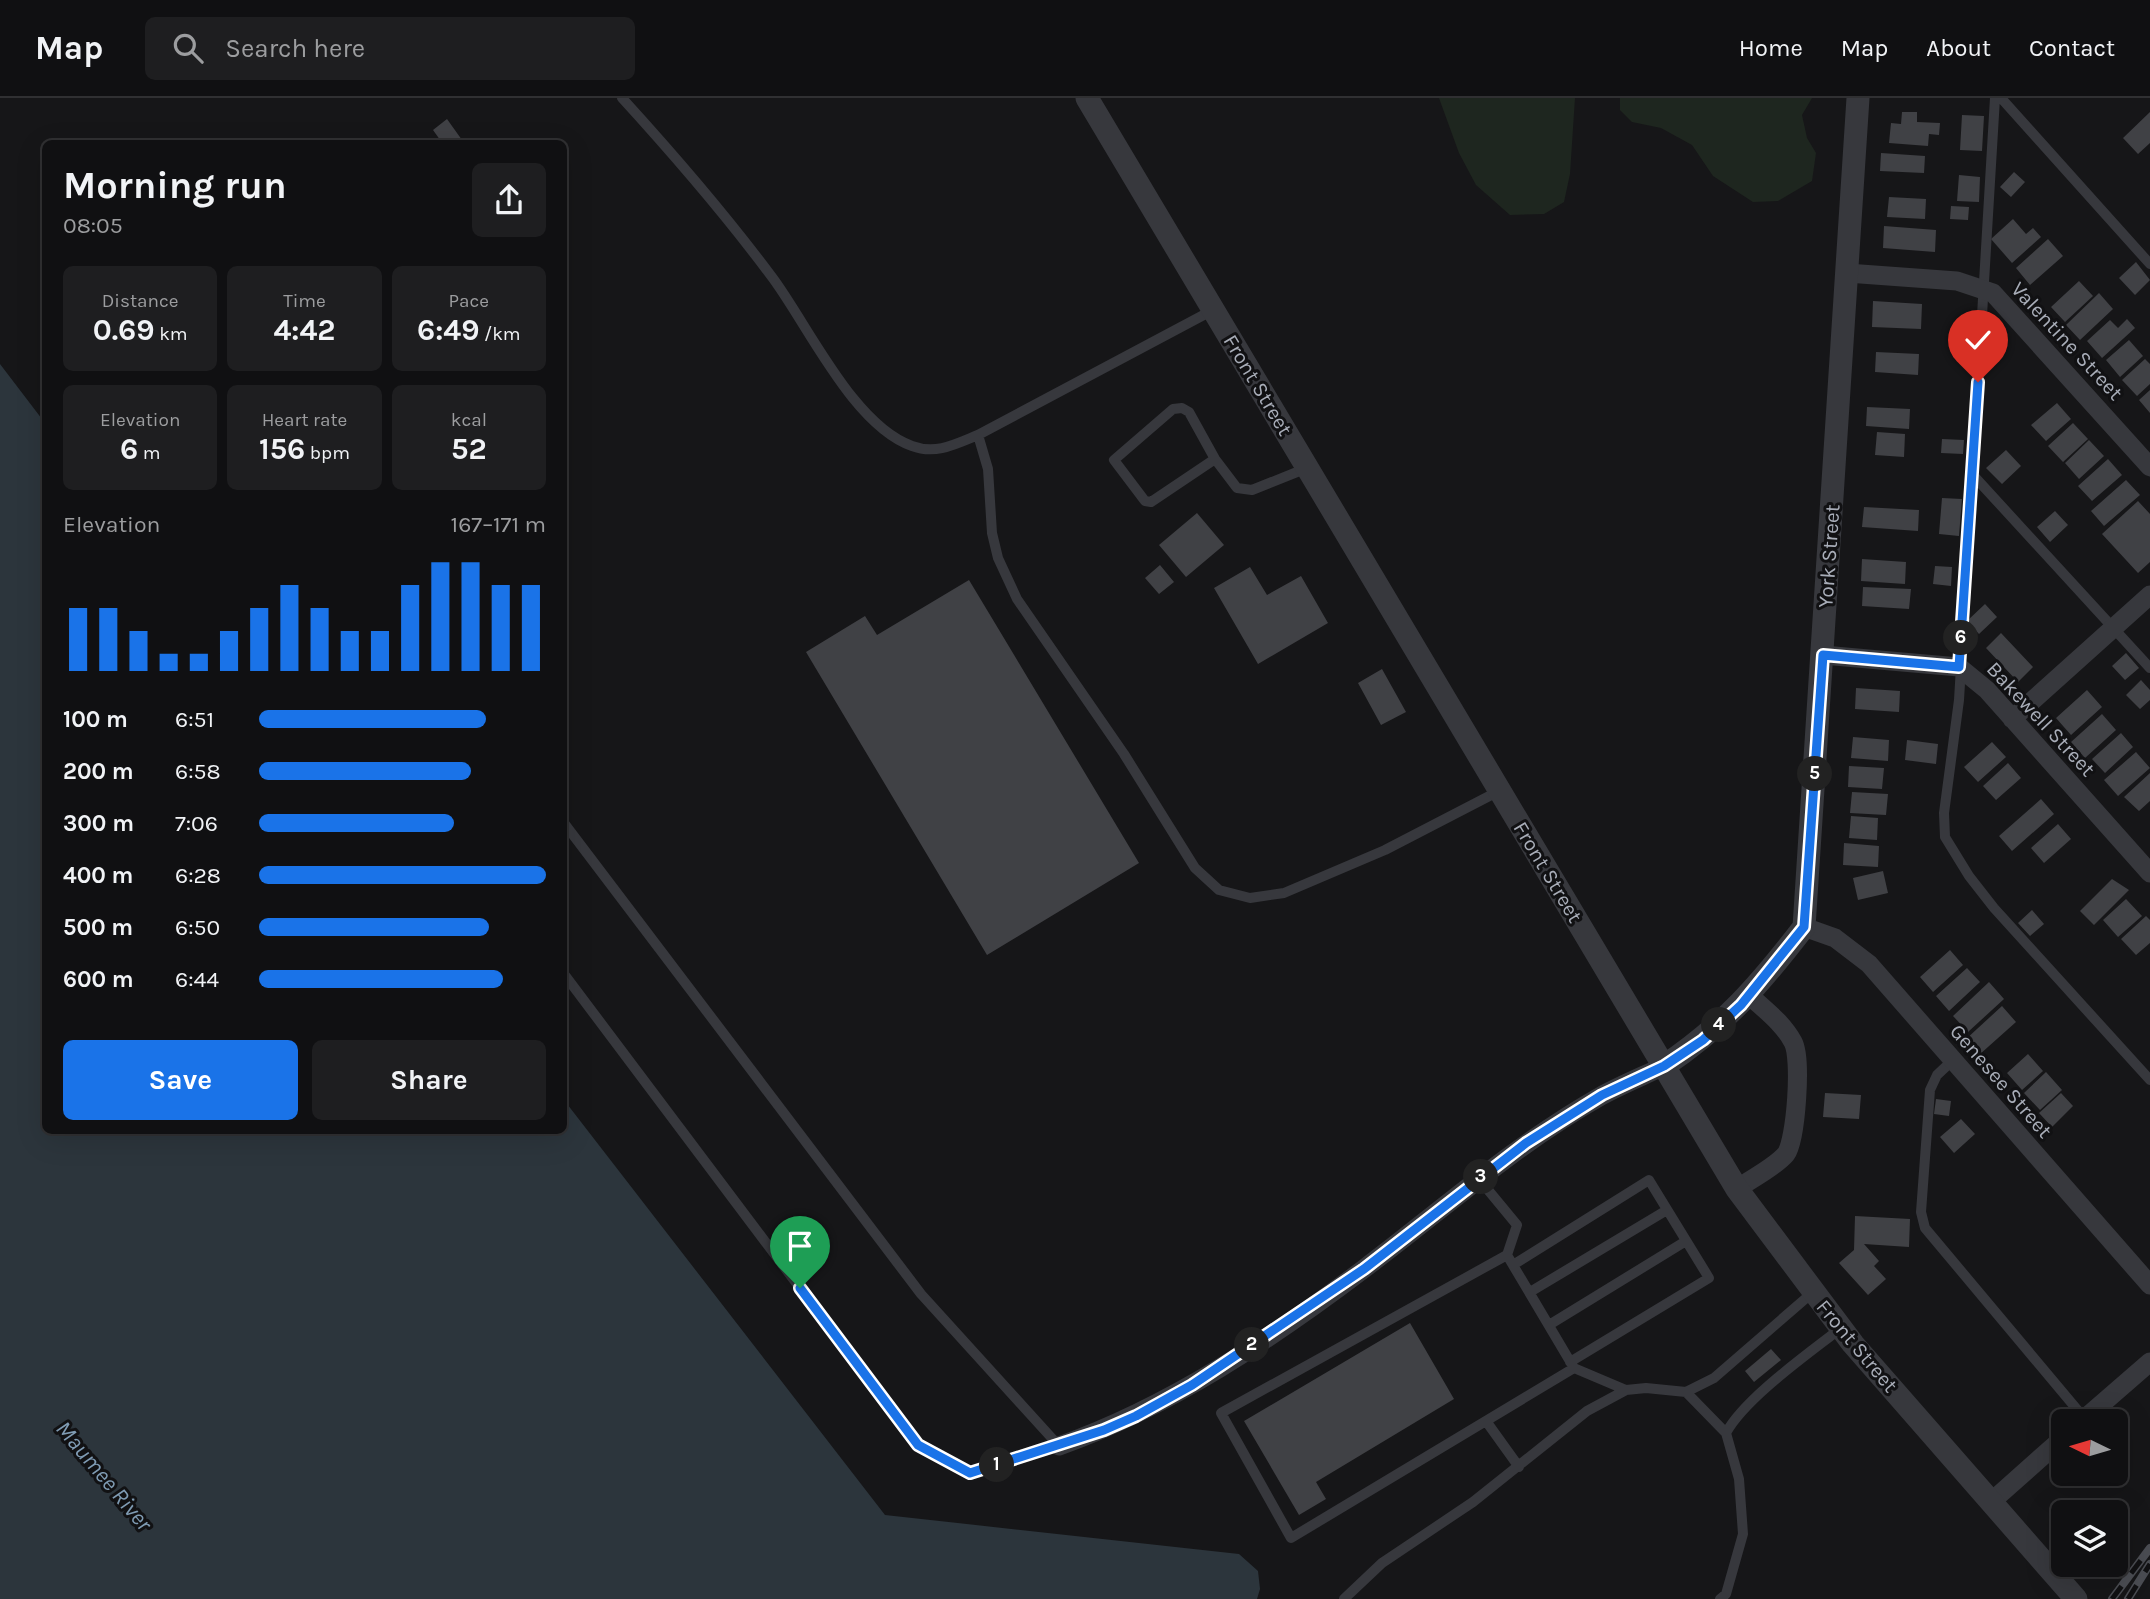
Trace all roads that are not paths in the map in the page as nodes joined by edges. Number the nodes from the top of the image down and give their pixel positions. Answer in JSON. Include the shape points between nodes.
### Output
{"nodes":[{"id":1,"x":622,"y":98,"type":"edge"},
{"id":2,"x":1087,"y":98,"type":"edge"},
{"id":3,"x":1858,"y":98,"type":"edge"},
{"id":4,"x":1995,"y":98,"type":"edge"},
{"id":5,"x":2001,"y":98,"type":"edge"},
{"id":6,"x":2150,"y":264,"type":"edge"},
{"id":7,"x":1847,"y":273,"type":"junction"},
{"id":8,"x":1984,"y":289,"type":"junction"},
{"id":9,"x":1213,"y":310,"type":"junction"},
{"id":10,"x":978,"y":435,"type":"junction"},
{"id":11,"x":1215,"y":459,"type":"junction"},
{"id":12,"x":2150,"y":467,"type":"edge"},
{"id":13,"x":1307,"y":468,"type":"junction"},
{"id":14,"x":1972,"y":474,"type":"junction"},
{"id":15,"x":2150,"y":595,"type":"edge"},
{"id":16,"x":2114,"y":628,"type":"junction"},
{"id":17,"x":1823,"y":655,"type":"junction"},
{"id":18,"x":1959,"y":667,"type":"junction"},
{"id":19,"x":2150,"y":668,"type":"edge"},
{"id":20,"x":2012,"y":719,"type":"junction"},
{"id":21,"x":1500,"y":791,"type":"junction"},
{"id":22,"x":567,"y":827,"type":"edge"},
{"id":23,"x":2150,"y":873,"type":"edge"},
{"id":24,"x":1804,"y":927,"type":"junction"},
{"id":25,"x":567,"y":978,"type":"edge"},
{"id":26,"x":1749,"y":995,"type":"junction"},
{"id":27,"x":1953,"y":1060,"type":"junction"},
{"id":28,"x":1664,"y":1066,"type":"junction"},
{"id":29,"x":2150,"y":1080,"type":"edge"},
{"id":30,"x":1479,"y":1179,"type":"junction"},
{"id":31,"x":1737,"y":1189,"type":"junction"},
{"id":32,"x":1667,"y":1210,"type":"junction"},
{"id":33,"x":1686,"y":1241,"type":"junction"},
{"id":34,"x":1507,"y":1255,"type":"junction"},
{"id":35,"x":1513,"y":1265,"type":"junction"},
{"id":36,"x":2150,"y":1285,"type":"edge"},
{"id":37,"x":1530,"y":1292,"type":"junction"},
{"id":38,"x":1812,"y":1293,"type":"junction"},
{"id":39,"x":1549,"y":1325,"type":"junction"},
{"id":40,"x":1840,"y":1328,"type":"junction"},
{"id":41,"x":2150,"y":1362,"type":"edge"},
{"id":42,"x":1572,"y":1365,"type":"junction"},
{"id":43,"x":1626,"y":1390,"type":"junction"},
{"id":44,"x":1686,"y":1392,"type":"junction"},
{"id":45,"x":2075,"y":1409,"type":"edge"},
{"id":46,"x":2097,"y":1409,"type":"edge"},
{"id":47,"x":1486,"y":1420,"type":"junction"},
{"id":48,"x":1726,"y":1433,"type":"junction"},
{"id":49,"x":1059,"y":1446,"type":"junction"},
{"id":50,"x":2051,"y":1449,"type":"edge"},
{"id":51,"x":1519,"y":1466,"type":"junction"},
{"id":52,"x":1991,"y":1502,"type":"junction"},
{"id":53,"x":1344,"y":1599,"type":"edge"},
{"id":54,"x":1720,"y":1599,"type":"edge"},
{"id":55,"x":2076,"y":1599,"type":"edge"}],
"edges":[{"from":1,"to":10,"type":"lane","via":[[773,278],[835,374],[882,429],[912,446],[943,450]]},
{"from":2,"to":9,"type":"street","name":"Front Street"},
{"from":3,"to":7,"type":"street","name":"York Street"},
{"from":4,"to":8,"type":"lane"},
{"from":5,"to":6,"type":"lane"},
{"from":7,"to":8,"type":"street","name":"Valentine Street","via":[[1957,281]]},
{"from":7,"to":17,"type":"street","name":"York Street"},
{"from":8,"to":12,"type":"street","name":"Valentine Street","via":[[2012,311]]},
{"from":8,"to":14,"type":"lane"},
{"from":9,"to":10,"type":"lane"},
{"from":9,"to":13,"type":"street","name":"Front Street"},
{"from":10,"to":21,"type":"lane","via":[[988,469],[992,533],[1017,599],[1124,754],[1195,868],[1219,890],[1250,898],[1284,893],[1385,850]]},
{"from":11,"to":11,"type":"lane","via":[[1189,412],[1182,408],[1173,409],[1114,460],[1145,502],[1151,502]]},
{"from":11,"to":13,"type":"lane","via":[[1237,488],[1245,491]]},
{"from":13,"to":21,"type":"street","name":"Front Street"},
{"from":14,"to":16,"type":"lane"},
{"from":14,"to":18,"type":"lane"},
{"from":15,"to":16,"type":"street"},
{"from":16,"to":19,"type":"lane"},
{"from":16,"to":20,"type":"street"},
{"from":17,"to":18,"type":"street","name":"Bakewell Street"},
{"from":17,"to":24,"type":"street","name":"York Street"},
{"from":18,"to":20,"type":"street","name":"Bakewell Street"},
{"from":18,"to":29,"type":"lane","via":[[1945,837],[1994,908]]},
{"from":20,"to":23,"type":"street","name":"Bakewell Street"},
{"from":21,"to":28,"type":"street","name":"Front Street"},
{"from":22,"to":49,"type":"lane","via":[[921,1294]]},
{"from":24,"to":26,"type":"street"},
{"from":24,"to":27,"type":"street","name":"Genesee Street","via":[[1835,937],[1868,964]]},
{"from":25,"to":49,"type":"lane","via":[[918,1445],[970,1473]]},
{"from":26,"to":28,"type":"street","via":[[1703,1040]]},
{"from":26,"to":31,"type":"street","via":[[1784,1028],[1795,1046],[1797,1064],[1792,1139],[1786,1154]]},
{"from":27,"to":36,"type":"street","name":"Genesee Street"},
{"from":27,"to":45,"type":"lane","via":[[1937,1075],[1930,1090],[1921,1212],[1925,1228]]},
{"from":28,"to":30,"type":"street","via":[[1602,1095]]},
{"from":28,"to":31,"type":"street","name":"Front Street"},
{"from":30,"to":34,"type":"lane","via":[[1517,1225]]},
{"from":30,"to":49,"type":"street","via":[[1364,1269],[1192,1385],[1136,1416]]},
{"from":31,"to":38,"type":"street","name":"Front Street"},
{"from":32,"to":33,"type":"lane"},
{"from":32,"to":35,"type":"lane","via":[[1649,1180]]},
{"from":32,"to":37,"type":"lane"},
{"from":33,"to":39,"type":"lane"},
{"from":33,"to":42,"type":"lane","via":[[1709,1278]]},
{"from":34,"to":35,"type":"lane"},
{"from":34,"to":47,"type":"lane","via":[[1221,1413],[1291,1538]]},
{"from":35,"to":37,"type":"lane"},
{"from":37,"to":39,"type":"lane"},
{"from":38,"to":40,"type":"street","name":"Front Street"},
{"from":38,"to":44,"type":"lane","via":[[1714,1378]]},
{"from":39,"to":42,"type":"lane"},
{"from":40,"to":48,"type":"lane","via":[[1763,1392]]},
{"from":40,"to":52,"type":"street","name":"Front Street"},
{"from":41,"to":46,"type":"street"},
{"from":42,"to":43,"type":"lane"},
{"from":42,"to":47,"type":"lane"},
{"from":43,"to":44,"type":"lane"},
{"from":43,"to":51,"type":"lane","via":[[1587,1411]]},
{"from":44,"to":48,"type":"lane"},
{"from":47,"to":51,"type":"lane"},
{"from":48,"to":54,"type":"lane","via":[[1739,1479],[1743,1534],[1726,1594]]},
{"from":50,"to":52,"type":"street"},
{"from":51,"to":53,"type":"lane","via":[[1382,1563]]},
{"from":52,"to":55,"type":"street","name":"Front Street"}]}
